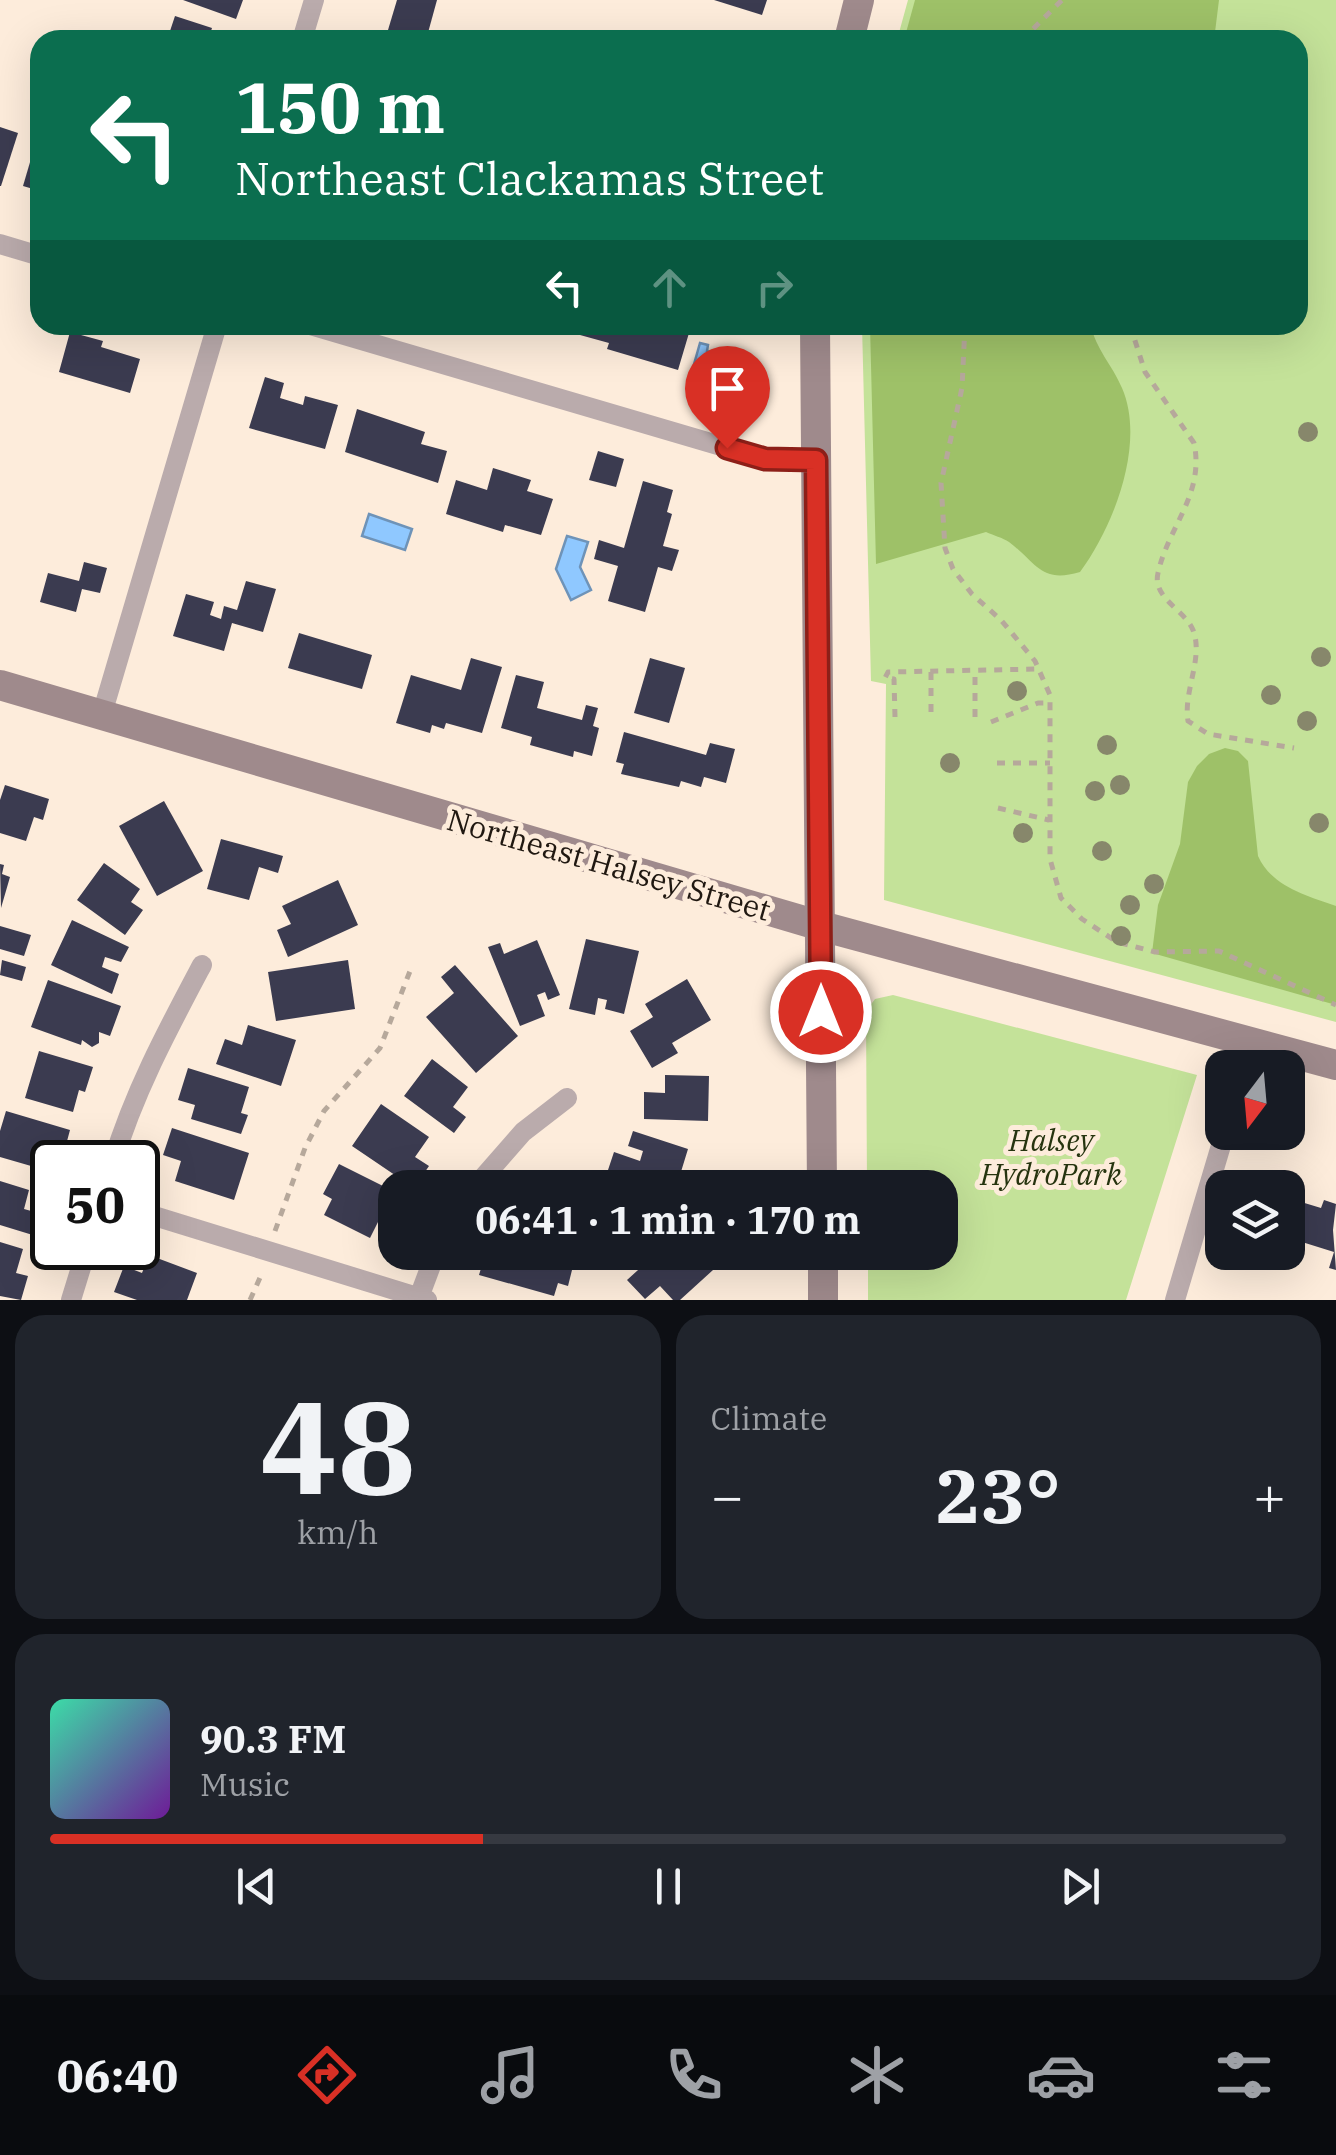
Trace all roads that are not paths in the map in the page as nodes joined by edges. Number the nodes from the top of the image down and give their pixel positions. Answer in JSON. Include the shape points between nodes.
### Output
{"nodes":[{"id":1,"x":314,"y":0,"type":"edge"},
{"id":2,"x":859,"y":0,"type":"edge"},
{"id":3,"x":305,"y":30,"type":"edge"},
{"id":4,"x":852,"y":30,"type":"edge"},
{"id":5,"x":0,"y":244,"type":"edge"},
{"id":6,"x":30,"y":253,"type":"edge"},
{"id":7,"x":215,"y":335,"type":"edge"},
{"id":8,"x":344,"y":335,"type":"edge"},
{"id":9,"x":815,"y":335,"type":"edge"},
{"id":10,"x":816,"y":460,"type":"junction"},
{"id":11,"x":0,"y":686,"type":"edge"},
{"id":12,"x":102,"y":714,"type":"junction"},
{"id":13,"x":821,"y":926,"type":"junction"},
{"id":14,"x":202,"y":965,"type":"dead end"},
{"id":15,"x":1236,"y":1050,"type":"edge"},
{"id":16,"x":1305,"y":1062,"type":"edge"},
{"id":17,"x":1336,"y":1066,"type":"edge"},
{"id":18,"x":567,"y":1098,"type":"dead end"},
{"id":19,"x":120,"y":1140,"type":"edge"},
{"id":20,"x":1220,"y":1150,"type":"edge"},
{"id":21,"x":490,"y":1170,"type":"edge"},
{"id":22,"x":822,"y":1170,"type":"edge"},
{"id":23,"x":160,"y":1218,"type":"edge"},
{"id":24,"x":80,"y":1270,"type":"edge"},
{"id":25,"x":430,"y":1270,"type":"edge"},
{"id":26,"x":822,"y":1270,"type":"edge"},
{"id":27,"x":421,"y":1299,"type":"edge"},
{"id":28,"x":71,"y":1300,"type":"edge"},
{"id":29,"x":823,"y":1300,"type":"edge"},
{"id":30,"x":1174,"y":1300,"type":"edge"}],
"edges":[{"from":1,"to":3,"type":"street"},
{"from":2,"to":4,"type":"main road"},
{"from":5,"to":6,"type":"street"},
{"from":7,"to":12,"type":"street"},
{"from":8,"to":10,"type":"street","via":[[765,459]]},
{"from":9,"to":10,"type":"main road"},
{"from":10,"to":13,"type":"main road"},
{"from":11,"to":12,"type":"main road","name":"Northeast Halsey Street"},
{"from":12,"to":13,"type":"main road","name":"Northeast Halsey Street"},
{"from":13,"to":15,"type":"main road","name":"Northeast Halsey Street"},
{"from":13,"to":22,"type":"main road"},
{"from":14,"to":19,"type":"street"},
{"from":16,"to":17,"type":"main road","name":"Northeast Halsey Street"},
{"from":18,"to":21,"type":"street","via":[[523,1132]]},
{"from":20,"to":30,"type":"street"},
{"from":23,"to":27,"type":"street"},
{"from":24,"to":28,"type":"street"},
{"from":25,"to":27,"type":"street"},
{"from":26,"to":29,"type":"main road"}]}
